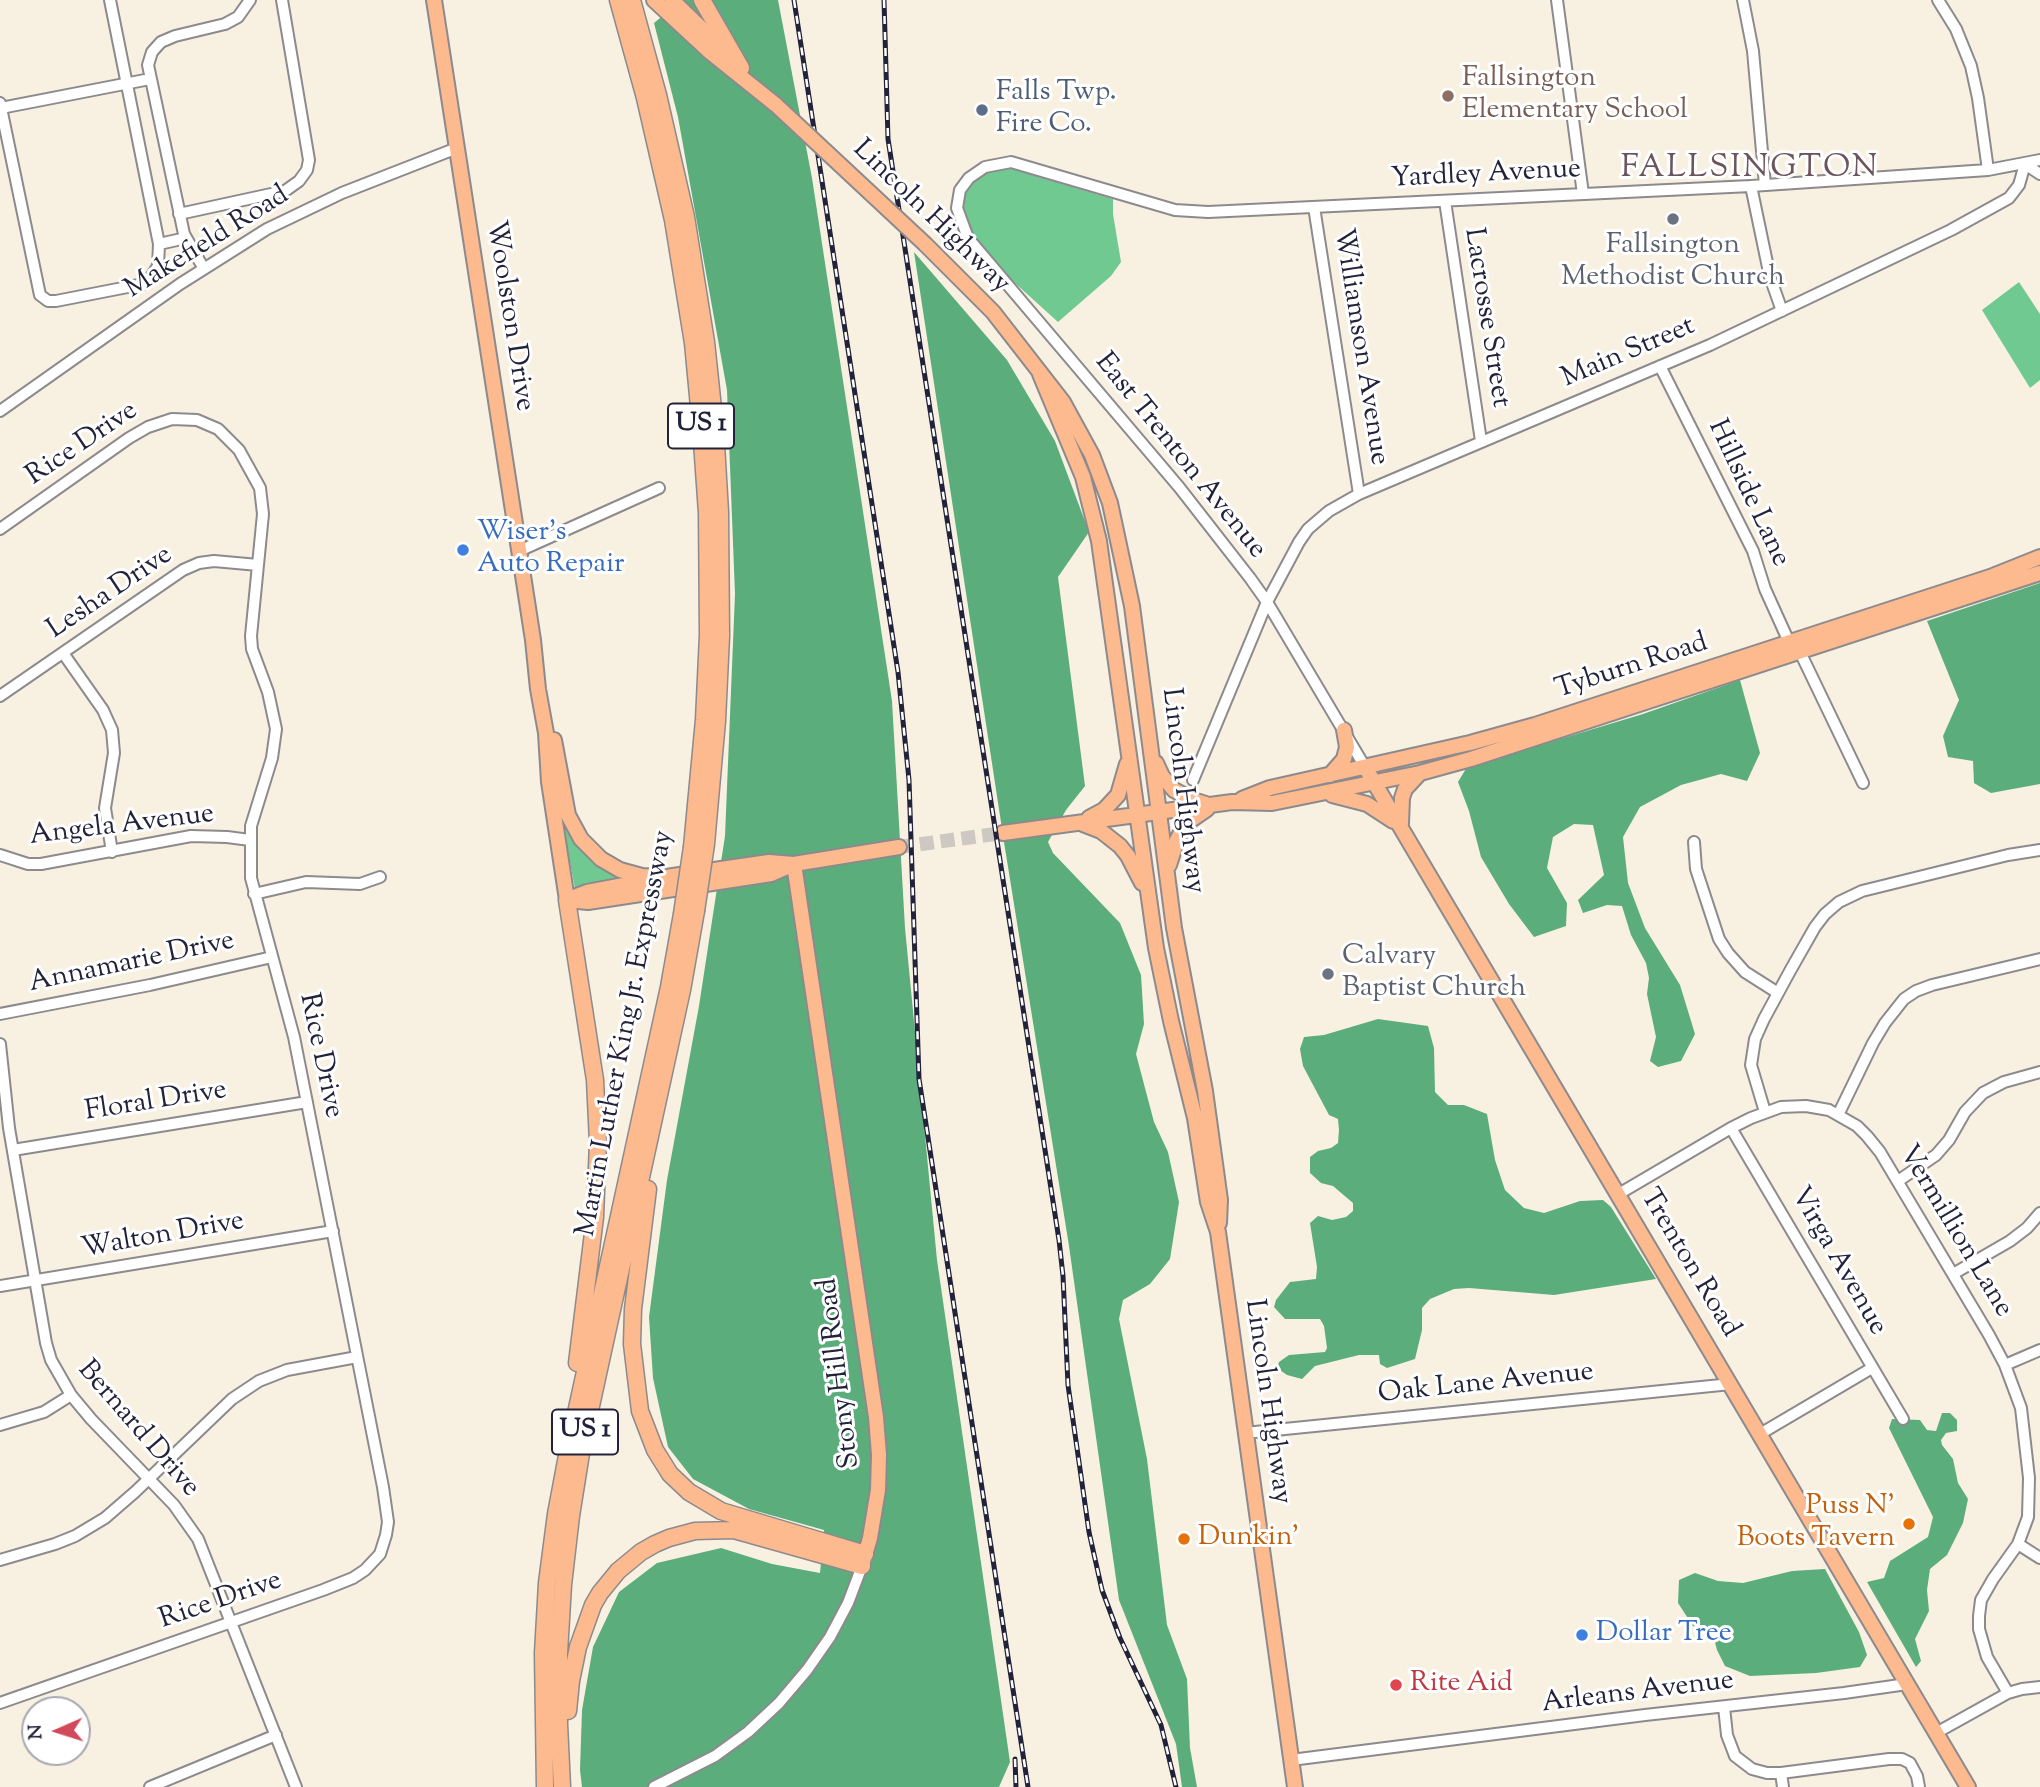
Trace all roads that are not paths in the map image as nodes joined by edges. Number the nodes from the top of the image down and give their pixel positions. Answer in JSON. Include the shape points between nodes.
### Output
{"nodes":[{"id":1,"x":110,"y":0,"type":"edge"},
{"id":2,"x":250,"y":0,"type":"edge"},
{"id":3,"x":282,"y":0,"type":"edge"},
{"id":4,"x":434,"y":0,"type":"edge"},
{"id":5,"x":654,"y":0,"type":"edge"},
{"id":6,"x":672,"y":0,"type":"edge"},
{"id":7,"x":702,"y":0,"type":"edge"},
{"id":8,"x":1557,"y":0,"type":"edge"},
{"id":9,"x":1743,"y":0,"type":"edge"},
{"id":10,"x":1938,"y":0,"type":"edge"},
{"id":11,"x":624,"y":4,"type":"edge"},
{"id":12,"x":741,"y":68,"type":"junction"},
{"id":13,"x":150,"y":79,"type":"junction"},
{"id":14,"x":127,"y":84,"type":"junction"},
{"id":15,"x":776,"y":105,"type":"junction"},
{"id":16,"x":0,"y":106,"type":"edge"},
{"id":17,"x":457,"y":148,"type":"junction"},
{"id":18,"x":2040,"y":160,"type":"edge"},
{"id":19,"x":2025,"y":164,"type":"junction"},
{"id":20,"x":1987,"y":170,"type":"junction"},
{"id":21,"x":2040,"y":174,"type":"edge"},
{"id":22,"x":963,"y":184,"type":"joint"},
{"id":23,"x":1765,"y":185,"type":"junction"},
{"id":24,"x":1751,"y":186,"type":"junction"},
{"id":25,"x":1583,"y":194,"type":"junction"},
{"id":26,"x":1445,"y":201,"type":"junction"},
{"id":27,"x":1314,"y":206,"type":"junction"},
{"id":28,"x":179,"y":214,"type":"junction"},
{"id":29,"x":186,"y":239,"type":"junction"},
{"id":30,"x":159,"y":244,"type":"junction"},
{"id":31,"x":204,"y":269,"type":"junction"},
{"id":32,"x":1782,"y":311,"type":"junction"},
{"id":33,"x":1660,"y":366,"type":"junction"},
{"id":34,"x":1040,"y":374,"type":"junction"},
{"id":35,"x":0,"y":411,"type":"edge"},
{"id":36,"x":1481,"y":441,"type":"junction"},
{"id":37,"x":659,"y":488,"type":"dead end"},
{"id":38,"x":1359,"y":494,"type":"junction"},
{"id":39,"x":0,"y":529,"type":"edge"},
{"id":40,"x":519,"y":551,"type":"junction"},
{"id":41,"x":2040,"y":557,"type":"edge"},
{"id":42,"x":258,"y":565,"type":"junction"},
{"id":43,"x":2040,"y":573,"type":"edge"},
{"id":44,"x":1267,"y":602,"type":"junction"},
{"id":45,"x":533,"y":640,"type":"junction"},
{"id":46,"x":1795,"y":647,"type":"junction"},
{"id":47,"x":63,"y":653,"type":"junction"},
{"id":48,"x":0,"y":696,"type":"edge"},
{"id":49,"x":1341,"y":726,"type":"junction"},
{"id":50,"x":1129,"y":748,"type":"junction"},
{"id":51,"x":1153,"y":754,"type":"junction"},
{"id":52,"x":1365,"y":767,"type":"junction"},
{"id":53,"x":1420,"y":773,"type":"junction"},
{"id":54,"x":1329,"y":775,"type":"junction"},
{"id":55,"x":1193,"y":780,"type":"dead end"},
{"id":56,"x":1863,"y":783,"type":"dead end"},
{"id":57,"x":1375,"y":784,"type":"junction"},
{"id":58,"x":1321,"y":794,"type":"junction"},
{"id":59,"x":1233,"y":802,"type":"junction"},
{"id":60,"x":1214,"y":805,"type":"junction"},
{"id":61,"x":1139,"y":814,"type":"junction"},
{"id":62,"x":1158,"y":814,"type":"junction"},
{"id":63,"x":1078,"y":823,"type":"junction"},
{"id":64,"x":1402,"y":829,"type":"junction"},
{"id":65,"x":1003,"y":833,"type":"tunnel mouth"},
{"id":66,"x":250,"y":840,"type":"junction"},
{"id":67,"x":1694,"y":842,"type":"dead end"},
{"id":68,"x":699,"y":846,"type":"junction"},
{"id":69,"x":898,"y":847,"type":"tunnel mouth"},
{"id":70,"x":2040,"y":850,"type":"edge"},
{"id":71,"x":112,"y":852,"type":"junction"},
{"id":72,"x":0,"y":855,"type":"edge"},
{"id":73,"x":794,"y":864,"type":"junction"},
{"id":74,"x":380,"y":877,"type":"dead end"},
{"id":75,"x":666,"y":877,"type":"junction"},
{"id":76,"x":1168,"y":881,"type":"junction"},
{"id":77,"x":254,"y":894,"type":"junction"},
{"id":78,"x":1148,"y":895,"type":"junction"},
{"id":79,"x":568,"y":900,"type":"junction"},
{"id":80,"x":689,"y":912,"type":"junction"},
{"id":81,"x":272,"y":957,"type":"junction"},
{"id":82,"x":2040,"y":960,"type":"edge"},
{"id":83,"x":1778,"y":993,"type":"junction"},
{"id":84,"x":0,"y":1014,"type":"edge"},
{"id":85,"x":0,"y":1044,"type":"edge"},
{"id":86,"x":2040,"y":1072,"type":"edge"},
{"id":87,"x":661,"y":1084,"type":"junction"},
{"id":88,"x":307,"y":1102,"type":"junction"},
{"id":89,"x":1765,"y":1112,"type":"junction"},
{"id":90,"x":1838,"y":1115,"type":"junction"},
{"id":91,"x":1731,"y":1128,"type":"junction"},
{"id":92,"x":13,"y":1150,"type":"junction"},
{"id":93,"x":1898,"y":1181,"type":"junction"},
{"id":94,"x":1617,"y":1195,"type":"junction"},
{"id":95,"x":2040,"y":1213,"type":"edge"},
{"id":96,"x":333,"y":1231,"type":"junction"},
{"id":97,"x":1218,"y":1232,"type":"junction"},
{"id":98,"x":1953,"y":1274,"type":"junction"},
{"id":99,"x":35,"y":1281,"type":"junction"},
{"id":100,"x":0,"y":1286,"type":"edge"},
{"id":101,"x":2040,"y":1350,"type":"edge"},
{"id":102,"x":357,"y":1357,"type":"junction"},
{"id":103,"x":2005,"y":1365,"type":"junction"},
{"id":104,"x":1872,"y":1368,"type":"junction"},
{"id":105,"x":1731,"y":1384,"type":"junction"},
{"id":106,"x":71,"y":1395,"type":"junction"},
{"id":107,"x":1903,"y":1419,"type":"dead end"},
{"id":108,"x":0,"y":1425,"type":"edge"},
{"id":109,"x":1245,"y":1433,"type":"junction"},
{"id":110,"x":1760,"y":1434,"type":"junction"},
{"id":111,"x":2040,"y":1458,"type":"edge"},
{"id":112,"x":2027,"y":1459,"type":"junction"},
{"id":113,"x":149,"y":1479,"type":"junction"},
{"id":114,"x":562,"y":1479,"type":"junction"},
{"id":115,"x":2018,"y":1544,"type":"junction"},
{"id":116,"x":2040,"y":1558,"type":"edge"},
{"id":117,"x":0,"y":1560,"type":"edge"},
{"id":118,"x":864,"y":1560,"type":"junction"},
{"id":119,"x":232,"y":1622,"type":"junction"},
{"id":120,"x":1907,"y":1684,"type":"junction"},
{"id":121,"x":2040,"y":1687,"type":"edge"},
{"id":122,"x":2008,"y":1693,"type":"junction"},
{"id":123,"x":0,"y":1703,"type":"edge"},
{"id":124,"x":1724,"y":1707,"type":"junction"},
{"id":125,"x":1936,"y":1733,"type":"junction"},
{"id":126,"x":276,"y":1735,"type":"junction"},
{"id":127,"x":1291,"y":1760,"type":"junction"},
{"id":128,"x":1782,"y":1773,"type":"junction"},
{"id":129,"x":150,"y":1787,"type":"edge"},
{"id":130,"x":296,"y":1787,"type":"edge"},
{"id":131,"x":545,"y":1787,"type":"edge"},
{"id":132,"x":563,"y":1787,"type":"edge"},
{"id":133,"x":654,"y":1787,"type":"edge"},
{"id":134,"x":1295,"y":1787,"type":"edge"},
{"id":135,"x":1783,"y":1787,"type":"edge"},
{"id":136,"x":1919,"y":1787,"type":"edge"},
{"id":137,"x":1968,"y":1787,"type":"edge"}],
"edges":[{"from":1,"to":14,"type":"street"},
{"from":2,"to":13,"type":"street","via":[[238,18],[161,42],[148,65]]},
{"from":3,"to":28,"type":"street","via":[[307,170],[285,191]]},
{"from":4,"to":17,"type":"main road","name":"Woolston Drive"},
{"from":5,"to":15,"type":"main road","name":"Lincoln Highway"},
{"from":6,"to":12,"type":"main road","name":"Lincoln Highway"},
{"from":7,"to":12,"type":"highway"},
{"from":8,"to":25,"type":"street"},
{"from":9,"to":23,"type":"street","via":[[1753,51]]},
{"from":10,"to":20,"type":"street","via":[[1971,66]]},
{"from":11,"to":68,"type":"highway","name":"Martin Luther King Jr. Expressway","number":"US 1","via":[[673,220],[701,428],[708,635]]},
{"from":11,"to":68,"type":"highway","name":"Martin Luther King Jr. Expressway","number":"US 1","via":[[639,27],[686,217],[715,426],[720,523],[718,721]]},
{"from":12,"to":15,"type":"main road","name":"Lincoln Highway"},
{"from":13,"to":14,"type":"street"},
{"from":13,"to":28,"type":"street"},
{"from":14,"to":16,"type":"street"},
{"from":14,"to":30,"type":"street"},
{"from":15,"to":34,"type":"main road","name":"Lincoln Highway","bridge":true,"via":[[993,312]]},
{"from":16,"to":30,"type":"street","via":[[37,288],[44,298],[56,301],[143,284],[156,271]]},
{"from":17,"to":31,"type":"street","name":"Makefield Road","via":[[298,212]]},
{"from":17,"to":40,"type":"main road","name":"Woolston Drive"},
{"from":18,"to":19,"type":"street","name":"Yardley Avenue"},
{"from":19,"to":20,"type":"street","name":"Yardley Avenue"},
{"from":19,"to":21,"type":"street"},
{"from":19,"to":32,"type":"street","name":"Main Street","via":[[2019,185],[2009,198]]},
{"from":20,"to":23,"type":"street","name":"Yardley Avenue"},
{"from":22,"to":27,"type":"street","name":"Yardley Avenue","via":[[985,167],[1011,162],[1175,210]]},
{"from":22,"to":44,"type":"street","name":"East Trenton Avenue","via":[[957,208],[968,238],[1179,487]]},
{"from":23,"to":24,"type":"street","name":"Yardley Avenue"},
{"from":24,"to":25,"type":"street","name":"Yardley Avenue"},
{"from":24,"to":32,"type":"street"},
{"from":25,"to":26,"type":"street","name":"Yardley Avenue"},
{"from":26,"to":27,"type":"street","name":"Yardley Avenue"},
{"from":26,"to":36,"type":"street","name":"Lacrosse Street"},
{"from":27,"to":38,"type":"street","name":"Williamson Avenue"},
{"from":28,"to":29,"type":"street"},
{"from":29,"to":30,"type":"street"},
{"from":29,"to":31,"type":"street"},
{"from":31,"to":35,"type":"street","name":"Makefield Road"},
{"from":32,"to":33,"type":"street","name":"Main Street"},
{"from":33,"to":36,"type":"street","name":"Main Street"},
{"from":33,"to":46,"type":"street","name":"Hillside Lane","via":[[1753,551],[1765,589]]},
{"from":34,"to":50,"type":"main road","name":"Lincoln Highway","via":[[1077,461],[1094,516]]},
{"from":34,"to":51,"type":"main road","name":"Lincoln Highway","via":[[1075,421],[1110,503],[1127,580]]},
{"from":36,"to":38,"type":"street","name":"Main Street"},
{"from":37,"to":40,"type":"street"},
{"from":38,"to":44,"type":"street","name":"Main Street","via":[[1308,529]]},
{"from":39,"to":42,"type":"street","name":"Rice Drive","via":[[129,438],[159,422],[184,418],[218,429],[247,461],[262,496]]},
{"from":40,"to":45,"type":"main road","name":"Woolston Drive"},
{"from":41,"to":46,"type":"main road","name":"Tyburn Road"},
{"from":42,"to":47,"type":"street","name":"Lesha Drive","via":[[215,561],[183,570]]},
{"from":42,"to":66,"type":"street","name":"Rice Drive","via":[[252,649],[276,729]]},
{"from":43,"to":46,"type":"main road","name":"Tyburn Road"},
{"from":44,"to":49,"type":"street","name":"East Trenton Avenue"},
{"from":44,"to":55,"type":"street","name":"Main Street"},
{"from":45,"to":75,"type":"main road","name":"Woolston Drive","via":[[572,824],[587,846],[610,865],[642,876]]},
{"from":45,"to":79,"type":"main road","name":"Woolston Drive"},
{"from":46,"to":52,"type":"main road","name":"Tyburn Road","via":[[1514,732]]},
{"from":46,"to":53,"type":"main road","name":"Tyburn Road"},
{"from":46,"to":56,"type":"street","name":"Hillside Lane"},
{"from":47,"to":48,"type":"street","name":"Lesha Drive"},
{"from":47,"to":71,"type":"street","via":[[112,730],[114,753],[106,808]]},
{"from":49,"to":52,"type":"street","name":"East Trenton Avenue"},
{"from":49,"to":54,"type":"main road","via":[[1347,747],[1344,760]]},
{"from":50,"to":61,"type":"main road","name":"Lincoln Highway"},
{"from":50,"to":63,"type":"main road","via":[[1118,794],[1104,810]]},
{"from":51,"to":60,"type":"main road","via":[[1174,790]]},
{"from":51,"to":62,"type":"main road","name":"Lincoln Highway"},
{"from":52,"to":54,"type":"main road","name":"Tyburn Road"},
{"from":52,"to":57,"type":"main road","name":"Trenton Road"},
{"from":53,"to":57,"type":"main road","name":"Tyburn Road"},
{"from":53,"to":64,"type":"main road","via":[[1402,798]]},
{"from":54,"to":59,"type":"main road","name":"Tyburn Road"},
{"from":57,"to":58,"type":"main road","name":"Tyburn Road"},
{"from":57,"to":64,"type":"main road","name":"Trenton Road"},
{"from":58,"to":59,"type":"main road","name":"Tyburn Road","via":[[1272,803]]},
{"from":58,"to":64,"type":"main road","via":[[1367,804]]},
{"from":59,"to":60,"type":"main road","name":"Tyburn Road"},
{"from":60,"to":62,"type":"main road","name":"Tyburn Road"},
{"from":60,"to":76,"type":"main road","via":[[1191,820],[1177,839]]},
{"from":61,"to":62,"type":"main road","name":"Tyburn Road"},
{"from":61,"to":63,"type":"main road"},
{"from":61,"to":78,"type":"main road","name":"Lincoln Highway"},
{"from":62,"to":76,"type":"main road","name":"Lincoln Highway"},
{"from":63,"to":65,"type":"main road"},
{"from":63,"to":78,"type":"main road","via":[[1101,831],[1120,846]]},
{"from":64,"to":94,"type":"main road","name":"Trenton Road"},
{"from":66,"to":71,"type":"street","name":"Angela Avenue","via":[[191,836]]},
{"from":66,"to":77,"type":"street","name":"Rice Drive"},
{"from":67,"to":83,"type":"street","via":[[1696,869],[1719,939],[1736,964]]},
{"from":68,"to":80,"type":"highway","name":"Martin Luther King Jr. Expressway","number":"US 1","bridge":true},
{"from":69,"to":73,"type":"main road","name":"Woolston Drive"},
{"from":70,"to":83,"type":"street","via":[[1908,878],[1849,896],[1815,927]]},
{"from":71,"to":72,"type":"street","name":"Angela Avenue","via":[[41,864]]},
{"from":73,"to":75,"type":"main road","name":"Woolston Drive","via":[[769,862]]},
{"from":73,"to":79,"type":"main road","name":"Woolston Drive","via":[[771,874],[588,902]]},
{"from":73,"to":118,"type":"main road","name":"Stony Hill Road","via":[[877,1427],[878,1490]]},
{"from":74,"to":77,"type":"street","via":[[360,884],[306,881]]},
{"from":75,"to":79,"type":"main road","name":"Woolston Drive"},
{"from":76,"to":97,"type":"main road","name":"Lincoln Highway","via":[[1205,1091],[1220,1200]]},
{"from":77,"to":81,"type":"street","name":"Rice Drive"},
{"from":78,"to":97,"type":"main road","name":"Lincoln Highway","via":[[1163,987]]},
{"from":79,"to":114,"type":"highway","via":[[595,1080],[598,1165],[593,1243]]},
{"from":80,"to":87,"type":"highway","name":"Martin Luther King Jr. Expressway","number":"US 1"},
{"from":80,"to":114,"type":"highway","name":"Martin Luther King Jr. Expressway","number":"US 1"},
{"from":81,"to":84,"type":"street","name":"Annamarie Drive"},
{"from":81,"to":88,"type":"street","name":"Rice Drive"},
{"from":82,"to":90,"type":"street","via":[[1932,985],[1904,999],[1873,1043]]},
{"from":83,"to":89,"type":"street","via":[[1752,1055]]},
{"from":85,"to":92,"type":"street","name":"Bernard Drive"},
{"from":86,"to":93,"type":"street","via":[[1983,1093],[1936,1155]]},
{"from":87,"to":118,"type":"highway","via":[[632,1327],[637,1396],[648,1437],[678,1483],[710,1506]]},
{"from":87,"to":132,"type":"highway","name":"Martin Luther King Jr. Expressway","number":"US 1","via":[[570,1516],[559,1653]]},
{"from":88,"to":92,"type":"street","name":"Floral Drive"},
{"from":88,"to":96,"type":"street","name":"Rice Drive"},
{"from":89,"to":90,"type":"street","name":"Vermillion Lane","via":[[1807,1106]]},
{"from":89,"to":91,"type":"street","name":"Vermillion Lane"},
{"from":90,"to":93,"type":"street","name":"Vermillion Lane","via":[[1867,1136]]},
{"from":91,"to":94,"type":"street","name":"Vermillion Lane"},
{"from":91,"to":104,"type":"street","name":"Virga Avenue"},
{"from":92,"to":99,"type":"street","name":"Bernard Drive"},
{"from":93,"to":98,"type":"street","name":"Vermillion Lane"},
{"from":94,"to":105,"type":"main road","name":"Trenton Road"},
{"from":95,"to":98,"type":"street","via":[[2010,1241]]},
{"from":96,"to":99,"type":"street","name":"Walton Drive"},
{"from":96,"to":102,"type":"street","name":"Rice Drive"},
{"from":97,"to":109,"type":"main road","name":"Lincoln Highway"},
{"from":98,"to":103,"type":"street","name":"Vermillion Lane"},
{"from":99,"to":100,"type":"street","name":"Walton Drive"},
{"from":99,"to":106,"type":"street","name":"Bernard Drive","via":[[51,1360]]},
{"from":101,"to":103,"type":"street"},
{"from":102,"to":113,"type":"street","via":[[287,1370],[253,1384]]},
{"from":102,"to":119,"type":"street","name":"Rice Drive","via":[[387,1510],[380,1553],[353,1578]]},
{"from":103,"to":112,"type":"street","name":"Vermillion Lane","via":[[2021,1408]]},
{"from":104,"to":107,"type":"street","name":"Virga Avenue"},
{"from":104,"to":110,"type":"street"},
{"from":105,"to":109,"type":"street","name":"Oak Lane Avenue"},
{"from":105,"to":110,"type":"main road","name":"Trenton Road"},
{"from":106,"to":108,"type":"street","via":[[44,1412]]},
{"from":106,"to":113,"type":"street","name":"Bernard Drive"},
{"from":109,"to":127,"type":"main road","name":"Lincoln Highway"},
{"from":110,"to":120,"type":"main road","name":"Trenton Road"},
{"from":111,"to":112,"type":"street"},
{"from":112,"to":115,"type":"street","name":"Vermillion Lane","via":[[2028,1517]]},
{"from":113,"to":117,"type":"street","via":[[92,1527],[55,1544]]},
{"from":113,"to":119,"type":"street","name":"Bernard Drive","via":[[198,1539]]},
{"from":114,"to":131,"type":"highway","name":"Martin Luther King Jr. Expressway","number":"US 1","via":[[544,1630]]},
{"from":115,"to":116,"type":"street"},
{"from":115,"to":122,"type":"street","name":"Vermillion Lane","via":[[1981,1600],[1979,1616],[1987,1657]]},
{"from":118,"to":132,"type":"highway","via":[[719,1529],[669,1538],[635,1556],[600,1592],[587,1618],[569,1698]]},
{"from":118,"to":133,"type":"street","name":"Stony Hill Road","via":[[830,1637],[779,1703],[715,1756]]},
{"from":119,"to":123,"type":"street","name":"Rice Drive"},
{"from":119,"to":126,"type":"street","name":"Bernard Drive"},
{"from":120,"to":124,"type":"street","name":"Arleans Avenue"},
{"from":120,"to":125,"type":"main road","name":"Trenton Road"},
{"from":121,"to":122,"type":"street"},
{"from":122,"to":125,"type":"street"},
{"from":124,"to":127,"type":"street","name":"Arleans Avenue"},
{"from":124,"to":128,"type":"street","via":[[1735,1756],[1752,1769]]},
{"from":125,"to":137,"type":"main road","name":"Trenton Road"},
{"from":126,"to":129,"type":"street"},
{"from":126,"to":130,"type":"street","name":"Bernard Drive"},
{"from":127,"to":134,"type":"main road","name":"Lincoln Highway"},
{"from":128,"to":135,"type":"street"},
{"from":128,"to":136,"type":"street","via":[[1902,1759],[1914,1769]]}]}
